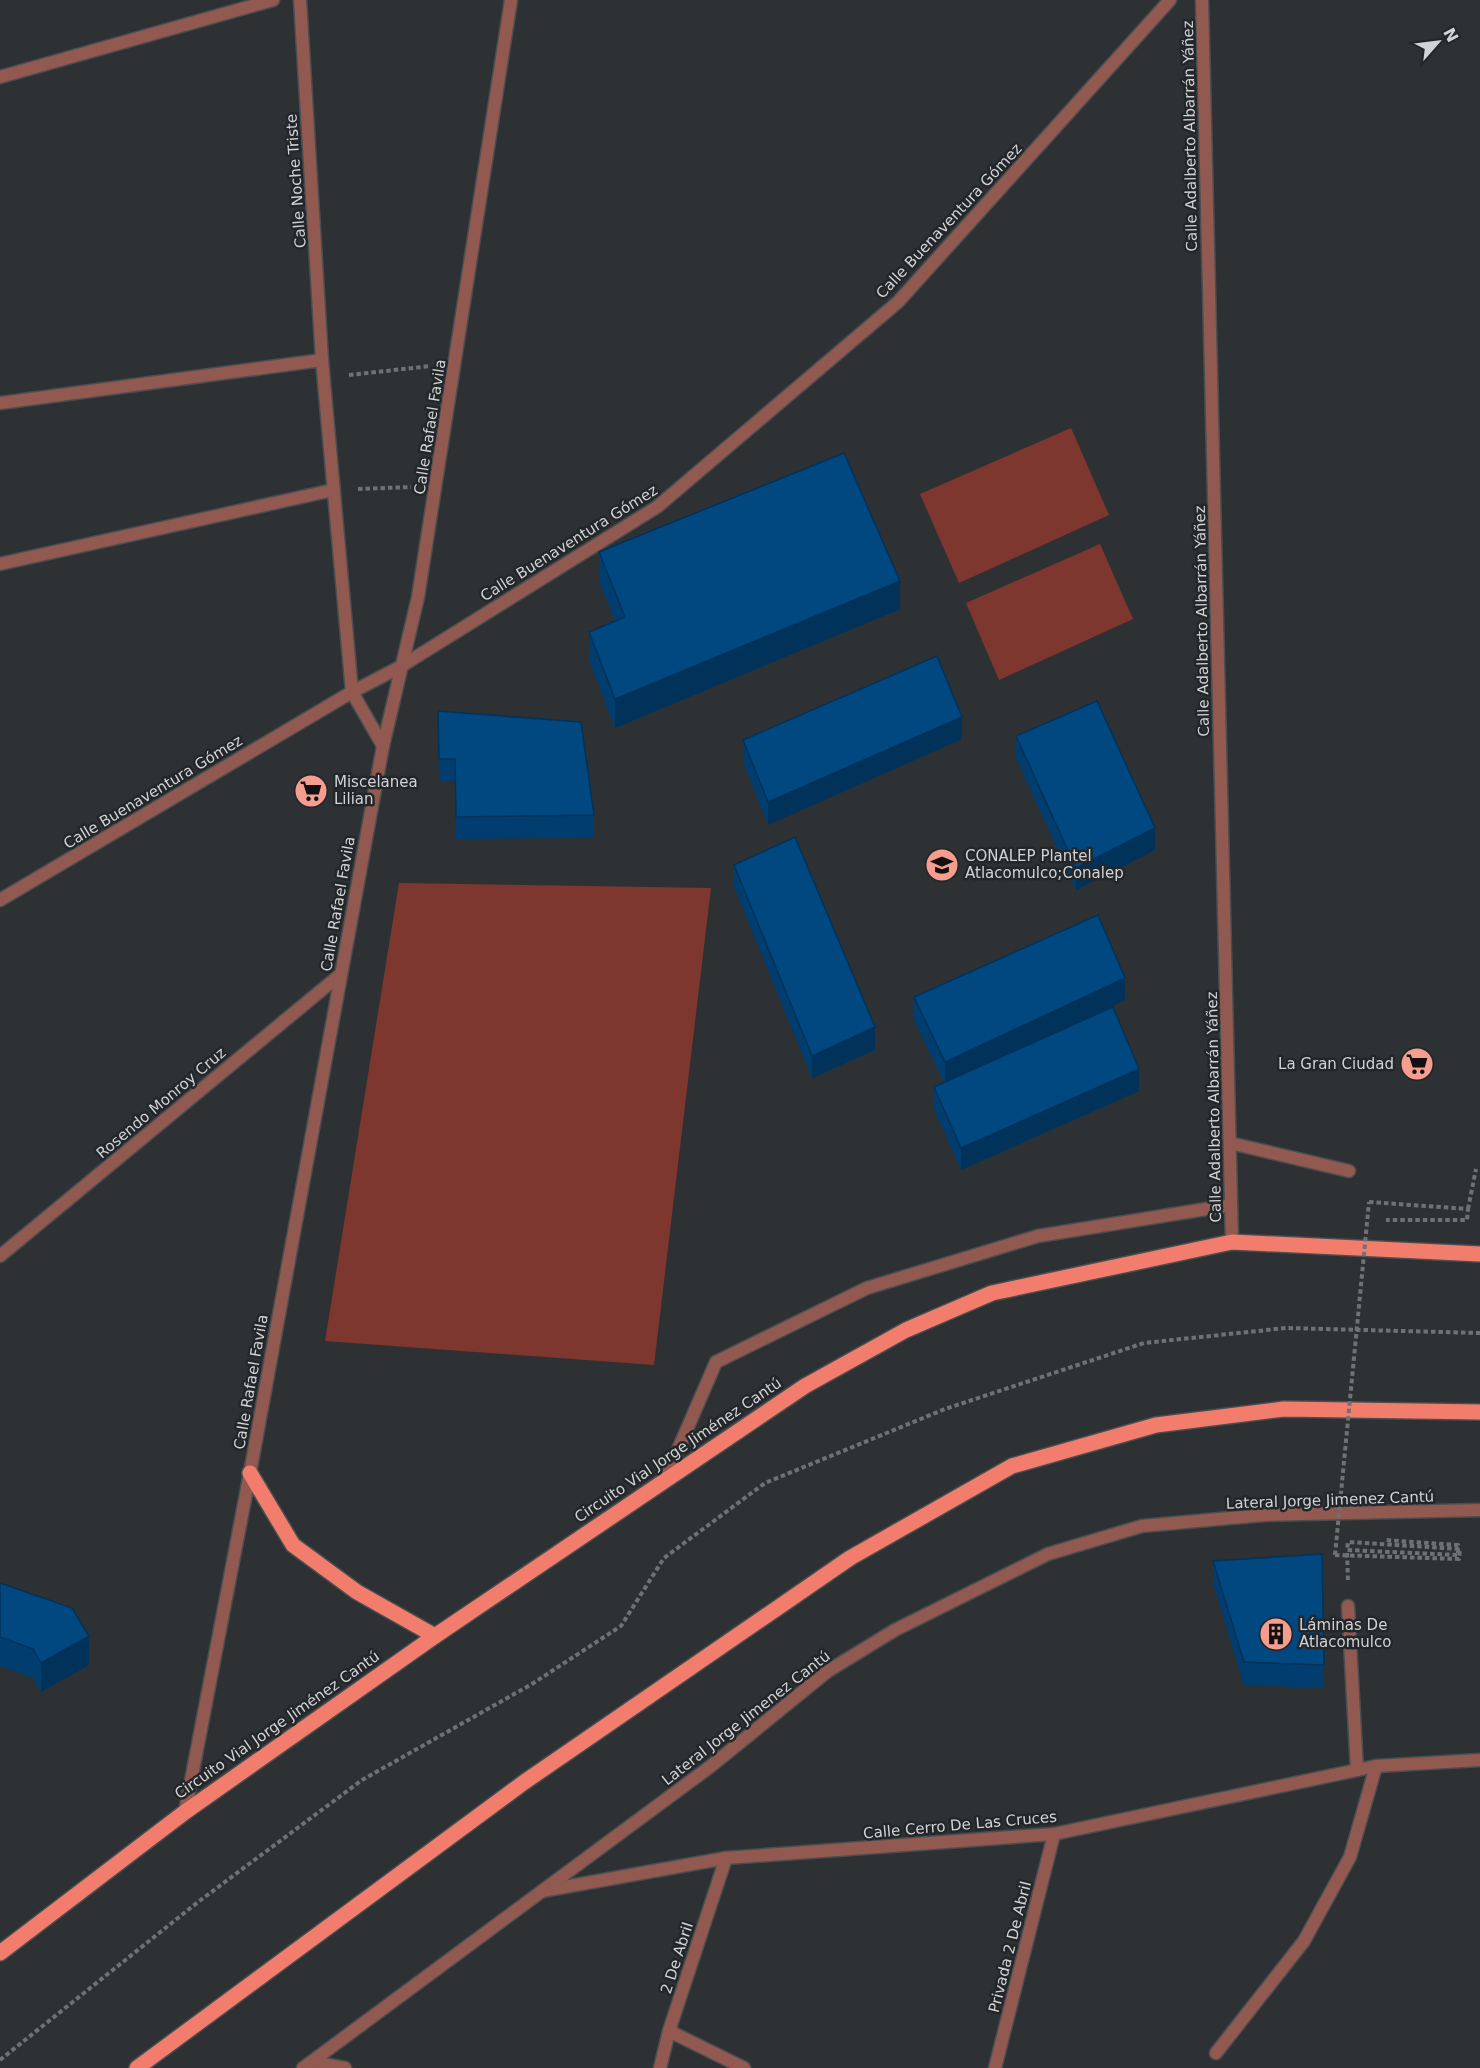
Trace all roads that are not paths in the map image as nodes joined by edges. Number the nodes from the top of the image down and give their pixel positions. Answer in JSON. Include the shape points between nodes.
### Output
{"nodes":[{"id":1,"x":273,"y":0,"type":"edge"},
{"id":2,"x":300,"y":0,"type":"edge"},
{"id":3,"x":511,"y":0,"type":"edge"},
{"id":4,"x":1170,"y":0,"type":"edge"},
{"id":5,"x":1202,"y":0,"type":"edge"},
{"id":6,"x":0,"y":77,"type":"edge"},
{"id":7,"x":322,"y":360,"type":"junction"},
{"id":8,"x":0,"y":403,"type":"edge"},
{"id":9,"x":333,"y":490,"type":"junction"},
{"id":10,"x":0,"y":564,"type":"edge"},
{"id":11,"x":400,"y":667,"type":"junction"},
{"id":12,"x":352,"y":692,"type":"junction"},
{"id":13,"x":382,"y":746,"type":"junction"},
{"id":14,"x":0,"y":900,"type":"edge"},
{"id":15,"x":341,"y":974,"type":"junction"},
{"id":16,"x":1230,"y":1143,"type":"junction"},
{"id":17,"x":1349,"y":1171,"type":"dead end"},
{"id":18,"x":1231,"y":1205,"type":"junction"},
{"id":19,"x":1232,"y":1242,"type":"junction"},
{"id":20,"x":1480,"y":1254,"type":"edge"},
{"id":21,"x":0,"y":1256,"type":"edge"},
{"id":22,"x":1480,"y":1412,"type":"edge"},
{"id":23,"x":250,"y":1473,"type":"junction"},
{"id":24,"x":664,"y":1482,"type":"junction"},
{"id":25,"x":1480,"y":1510,"type":"edge"},
{"id":26,"x":1348,"y":1606,"type":"road end"},
{"id":27,"x":435,"y":1636,"type":"junction"},
{"id":28,"x":1480,"y":1760,"type":"edge"},
{"id":29,"x":1376,"y":1766,"type":"junction"},
{"id":30,"x":1357,"y":1770,"type":"junction"},
{"id":31,"x":184,"y":1812,"type":"junction"},
{"id":32,"x":1054,"y":1834,"type":"junction"},
{"id":33,"x":726,"y":1858,"type":"junction"},
{"id":34,"x":542,"y":1891,"type":"junction"},
{"id":35,"x":0,"y":1953,"type":"edge"},
{"id":36,"x":669,"y":2031,"type":"junction"},
{"id":37,"x":1216,"y":2053,"type":"dead end"},
{"id":38,"x":308,"y":2065,"type":"edge"},
{"id":39,"x":137,"y":2068,"type":"edge"},
{"id":40,"x":345,"y":2068,"type":"edge"},
{"id":41,"x":660,"y":2068,"type":"edge"},
{"id":42,"x":744,"y":2068,"type":"edge"},
{"id":43,"x":995,"y":2068,"type":"edge"}],
"edges":[{"from":1,"to":6,"type":"street"},
{"from":2,"to":7,"type":"street","name":"Calle Noche Triste"},
{"from":3,"to":11,"type":"street","name":"Calle Rafael Favila","via":[[420,586]]},
{"from":4,"to":11,"type":"street","name":"Calle Buenaventura Gómez","via":[[898,302],[657,507]]},
{"from":5,"to":16,"type":"street","name":"Calle Adalberto Albarrán Yáñez"},
{"from":7,"to":8,"type":"street"},
{"from":7,"to":9,"type":"street","name":"Calle Noche Triste"},
{"from":9,"to":10,"type":"street"},
{"from":9,"to":12,"type":"street","name":"Calle Noche Triste"},
{"from":11,"to":12,"type":"street","name":"Calle Buenaventura Gómez"},
{"from":11,"to":13,"type":"street","name":"Calle Rafael Favila"},
{"from":12,"to":13,"type":"street","name":"Calle Noche Triste"},
{"from":12,"to":14,"type":"street","name":"Calle Buenaventura Gómez"},
{"from":13,"to":15,"type":"street","name":"Calle Rafael Favila"},
{"from":15,"to":21,"type":"street","name":"Rosendo Monroy Cruz"},
{"from":15,"to":23,"type":"street","name":"Calle Rafael Favila"},
{"from":16,"to":17,"type":"street"},
{"from":16,"to":18,"type":"street","name":"Calle Adalberto Albarrán Yáñez"},
{"from":18,"to":19,"type":"street","name":"Calle Adalberto Albarrán Yáñez"},
{"from":18,"to":24,"type":"street","via":[[1038,1236],[867,1288],[716,1362]]},
{"from":19,"to":20,"type":"main road","name":"Circuito Vial Jorge Jiménez Cantú"},
{"from":19,"to":24,"type":"main road","name":"Circuito Vial Jorge Jiménez Cantú","via":[[992,1293],[906,1330],[805,1386]]},
{"from":22,"to":39,"type":"main road","via":[[1284,1410],[1156,1425],[1012,1466],[811,1584],[523,1783]]},
{"from":23,"to":27,"type":"main road","via":[[293,1545],[357,1592]]},
{"from":23,"to":31,"type":"street","name":"Calle Rafael Favila"},
{"from":24,"to":27,"type":"main road","name":"Circuito Vial Jorge Jiménez Cantú"},
{"from":25,"to":34,"type":"street","name":"Lateral Jorge Jimenez Cantú","via":[[1264,1515],[1142,1526],[1048,1554],[894,1630],[828,1671],[711,1766]]},
{"from":26,"to":30,"type":"street"},
{"from":27,"to":31,"type":"main road","name":"Circuito Vial Jorge Jiménez Cantú"},
{"from":28,"to":29,"type":"street","name":"Calle Cerro De Las Cruces"},
{"from":29,"to":30,"type":"street","name":"Calle Cerro De Las Cruces"},
{"from":29,"to":37,"type":"street","via":[[1350,1857],[1310,1930]]},
{"from":30,"to":32,"type":"street","name":"Calle Cerro De Las Cruces"},
{"from":31,"to":35,"type":"main road","name":"Circuito Vial Jorge Jiménez Cantú"},
{"from":32,"to":33,"type":"street","name":"Calle Cerro De Las Cruces"},
{"from":32,"to":43,"type":"street","name":"Privada 2 De Abril"},
{"from":33,"to":34,"type":"street","name":"Calle Cerro De Las Cruces"},
{"from":33,"to":36,"type":"street","name":"2 De Abril"},
{"from":34,"to":38,"type":"street","name":"Lateral Jorge Jimenez Cantú"},
{"from":36,"to":41,"type":"street","name":"2 De Abril"},
{"from":36,"to":42,"type":"street"},
{"from":38,"to":40,"type":"street"}]}
